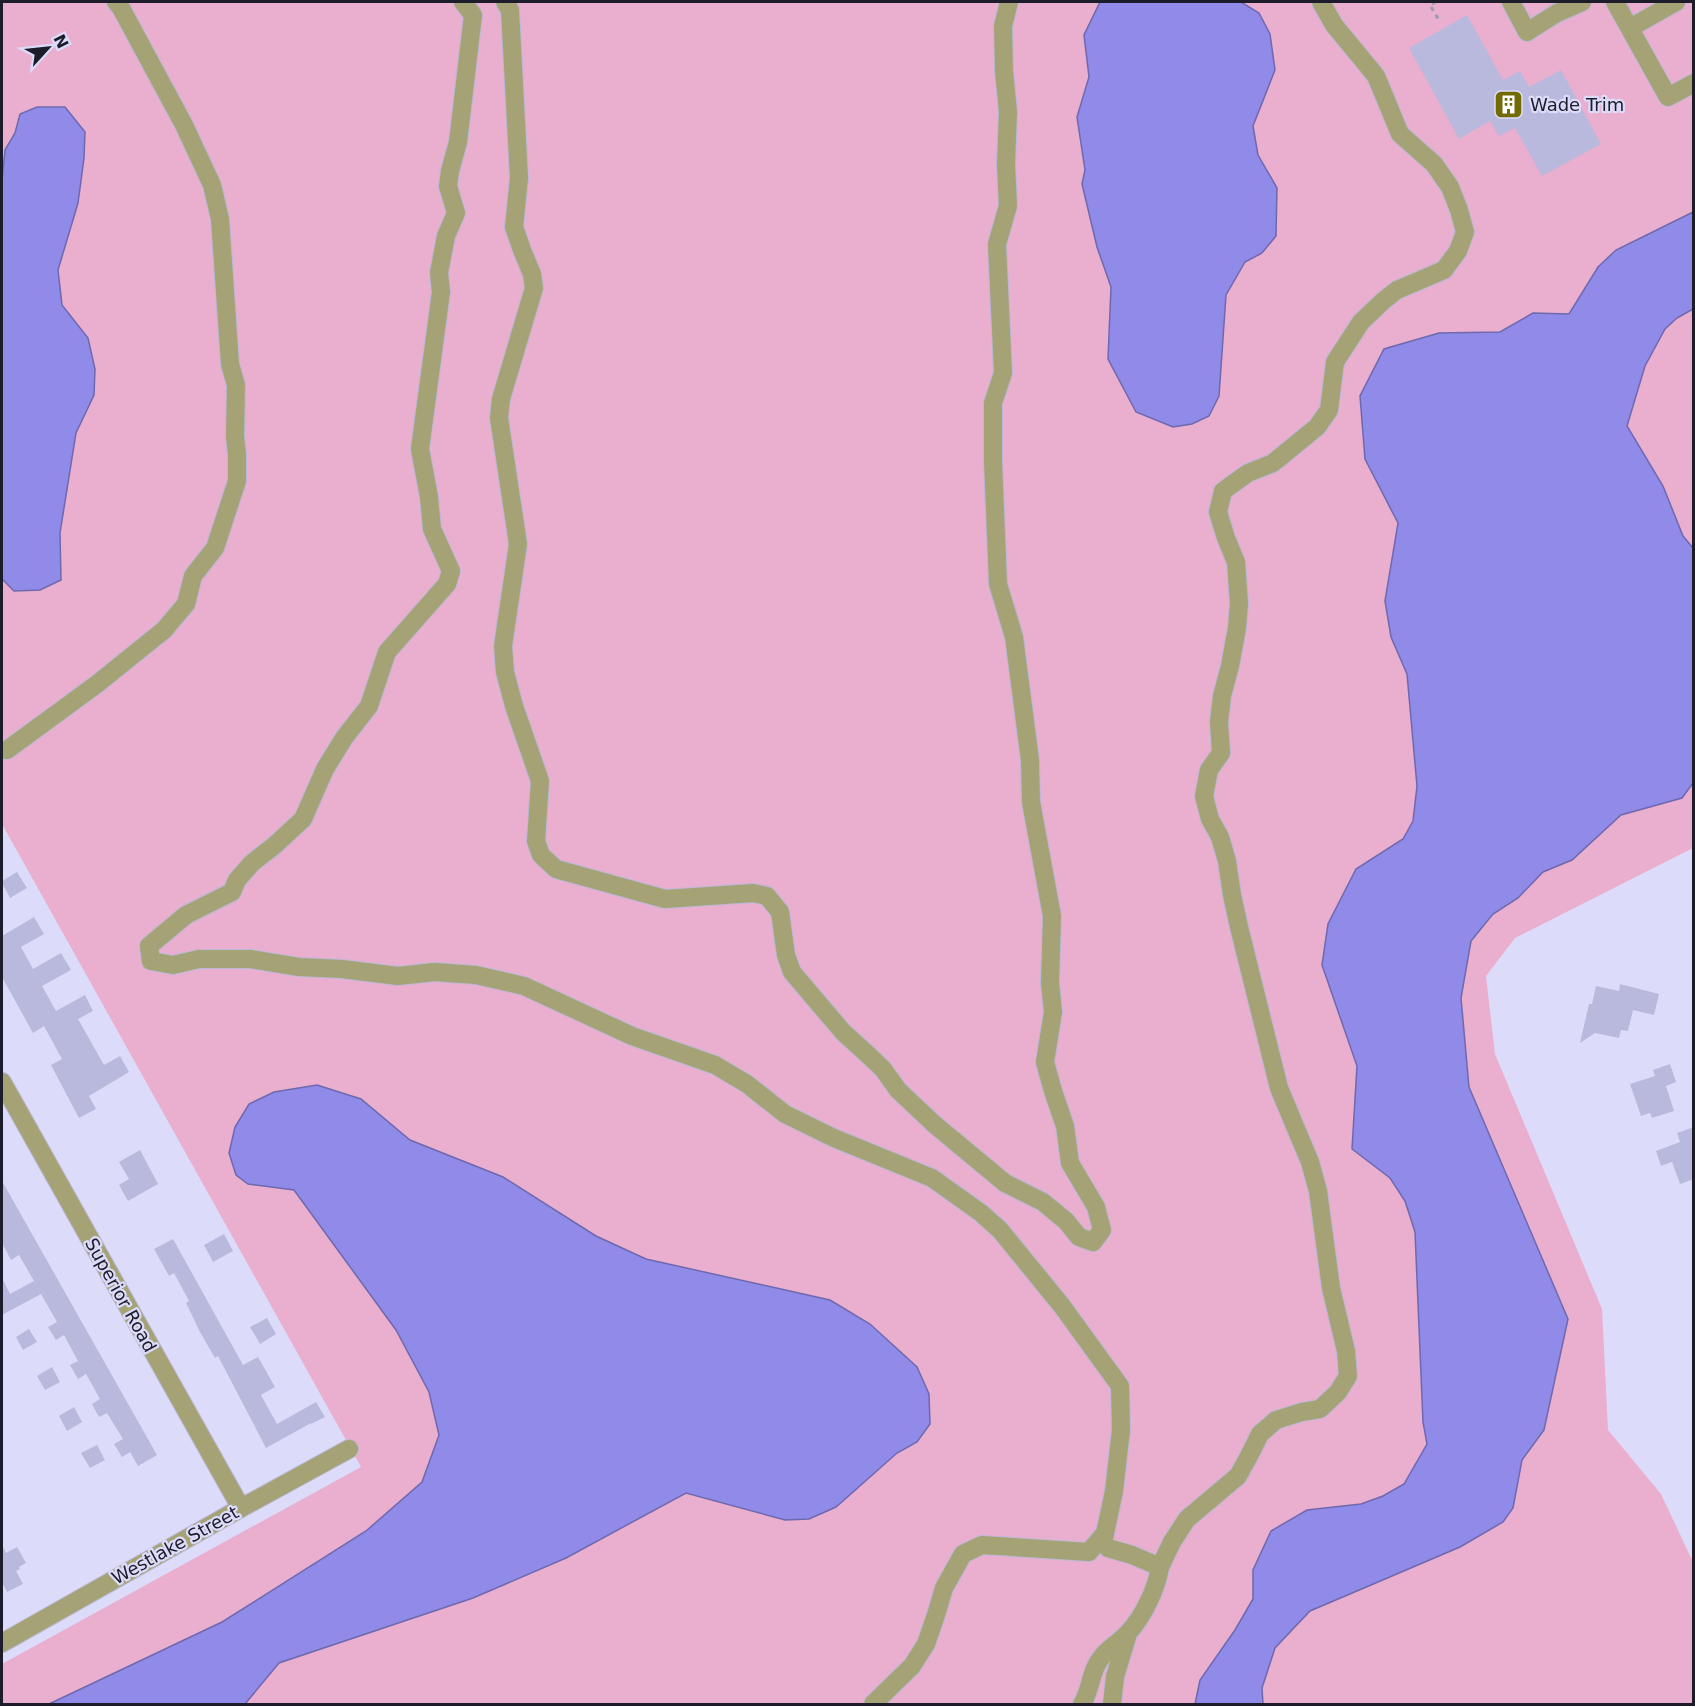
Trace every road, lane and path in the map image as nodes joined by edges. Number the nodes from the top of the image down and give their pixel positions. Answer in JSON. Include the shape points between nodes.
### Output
{"nodes":[{"id":1,"x":116,"y":2,"type":"edge"},
{"id":2,"x":464,"y":2,"type":"edge"},
{"id":3,"x":505,"y":2,"type":"edge"},
{"id":4,"x":1009,"y":2,"type":"edge"},
{"id":5,"x":1321,"y":2,"type":"edge"},
{"id":6,"x":1436,"y":2,"type":"edge"},
{"id":7,"x":1511,"y":2,"type":"edge"},
{"id":8,"x":1582,"y":2,"type":"edge"},
{"id":9,"x":1615,"y":2,"type":"edge"},
{"id":10,"x":1676,"y":2,"type":"edge"},
{"id":11,"x":1440,"y":22,"type":"dead end"},
{"id":12,"x":1630,"y":28,"type":"junction"},
{"id":13,"x":1694,"y":83,"type":"edge"},
{"id":14,"x":7,"y":750,"type":"dead end"},
{"id":15,"x":2,"y":1082,"type":"edge"},
{"id":16,"x":349,"y":1449,"type":"dead end"},
{"id":17,"x":241,"y":1508,"type":"junction"},
{"id":18,"x":1105,"y":1533,"type":"junction"},
{"id":19,"x":1160,"y":1567,"type":"junction"},
{"id":20,"x":1129,"y":1632,"type":"junction"},
{"id":21,"x":2,"y":1643,"type":"edge"},
{"id":22,"x":873,"y":1704,"type":"edge"},
{"id":23,"x":1082,"y":1704,"type":"edge"},
{"id":24,"x":1112,"y":1704,"type":"edge"}],
"edges":[{"from":1,"to":14,"type":"street","via":[[212,185],[220,219],[230,364],[236,385],[237,481],[215,548],[193,576],[186,604],[164,630]]},
{"from":2,"to":18,"type":"street","via":[[473,15],[458,142],[448,186],[456,213],[446,236],[440,273],[441,292],[420,449],[432,529],[452,571],[447,584],[387,652],[369,706],[325,769],[303,819],[252,862],[232,892],[186,915],[149,946],[151,961],[173,965],[199,959],[250,959],[398,976],[435,972],[476,975],[524,986],[632,1036],[715,1065],[785,1114],[932,1178],[1000,1230],[1120,1386],[1121,1430]]},
{"from":3,"to":4,"type":"street","via":[[510,10],[519,178],[514,227],[534,288],[501,399],[500,418],[518,544],[503,646],[513,706],[540,781],[536,841],[541,855],[556,869],[665,899],[753,893],[767,896],[780,912],[792,972],[843,1032],[934,1124],[1005,1183],[1043,1202],[1079,1237],[1093,1242],[1102,1230],[1096,1207],[1070,1163],[1065,1126],[1045,1062],[1053,1012],[1052,916],[1030,802],[1030,759],[1014,637],[998,584],[993,403],[1003,373],[996,244],[1008,206],[1003,26]]},
{"from":5,"to":19,"type":"street","via":[[1334,25],[1376,76],[1400,134],[1434,164],[1450,188],[1464,232],[1458,251],[1444,270],[1397,290],[1361,322],[1335,362],[1329,410],[1317,427],[1273,464],[1248,473],[1222,491],[1218,512],[1236,562],[1239,603],[1222,696],[1221,753],[1209,770],[1204,796],[1227,861],[1239,927],[1279,1088],[1318,1191],[1348,1376],[1320,1409],[1276,1420],[1260,1434],[1238,1476],[1187,1519]]},
{"from":6,"to":11,"type":"path","via":[[1430,4]]},
{"from":7,"to":8,"type":"street","via":[[1527,32]]},
{"from":9,"to":12,"type":"street"},
{"from":10,"to":12,"type":"street"},
{"from":12,"to":13,"type":"street","via":[[1668,97]]},
{"from":15,"to":17,"type":"street","name":"Superior Road"},
{"from":16,"to":17,"type":"street","name":"Westlake Street"},
{"from":17,"to":21,"type":"street","name":"Westlake Street"},
{"from":18,"to":19,"type":"street","via":[[1103,1544],[1108,1548]]},
{"from":18,"to":22,"type":"street","via":[[1089,1552],[982,1545],[963,1554],[944,1588],[926,1644],[912,1666]]},
{"from":19,"to":20,"type":"street","via":[[1150,1596]]},
{"from":20,"to":23,"type":"street","via":[[1101,1657]]},
{"from":20,"to":24,"type":"street","via":[[1115,1677]]}]}
